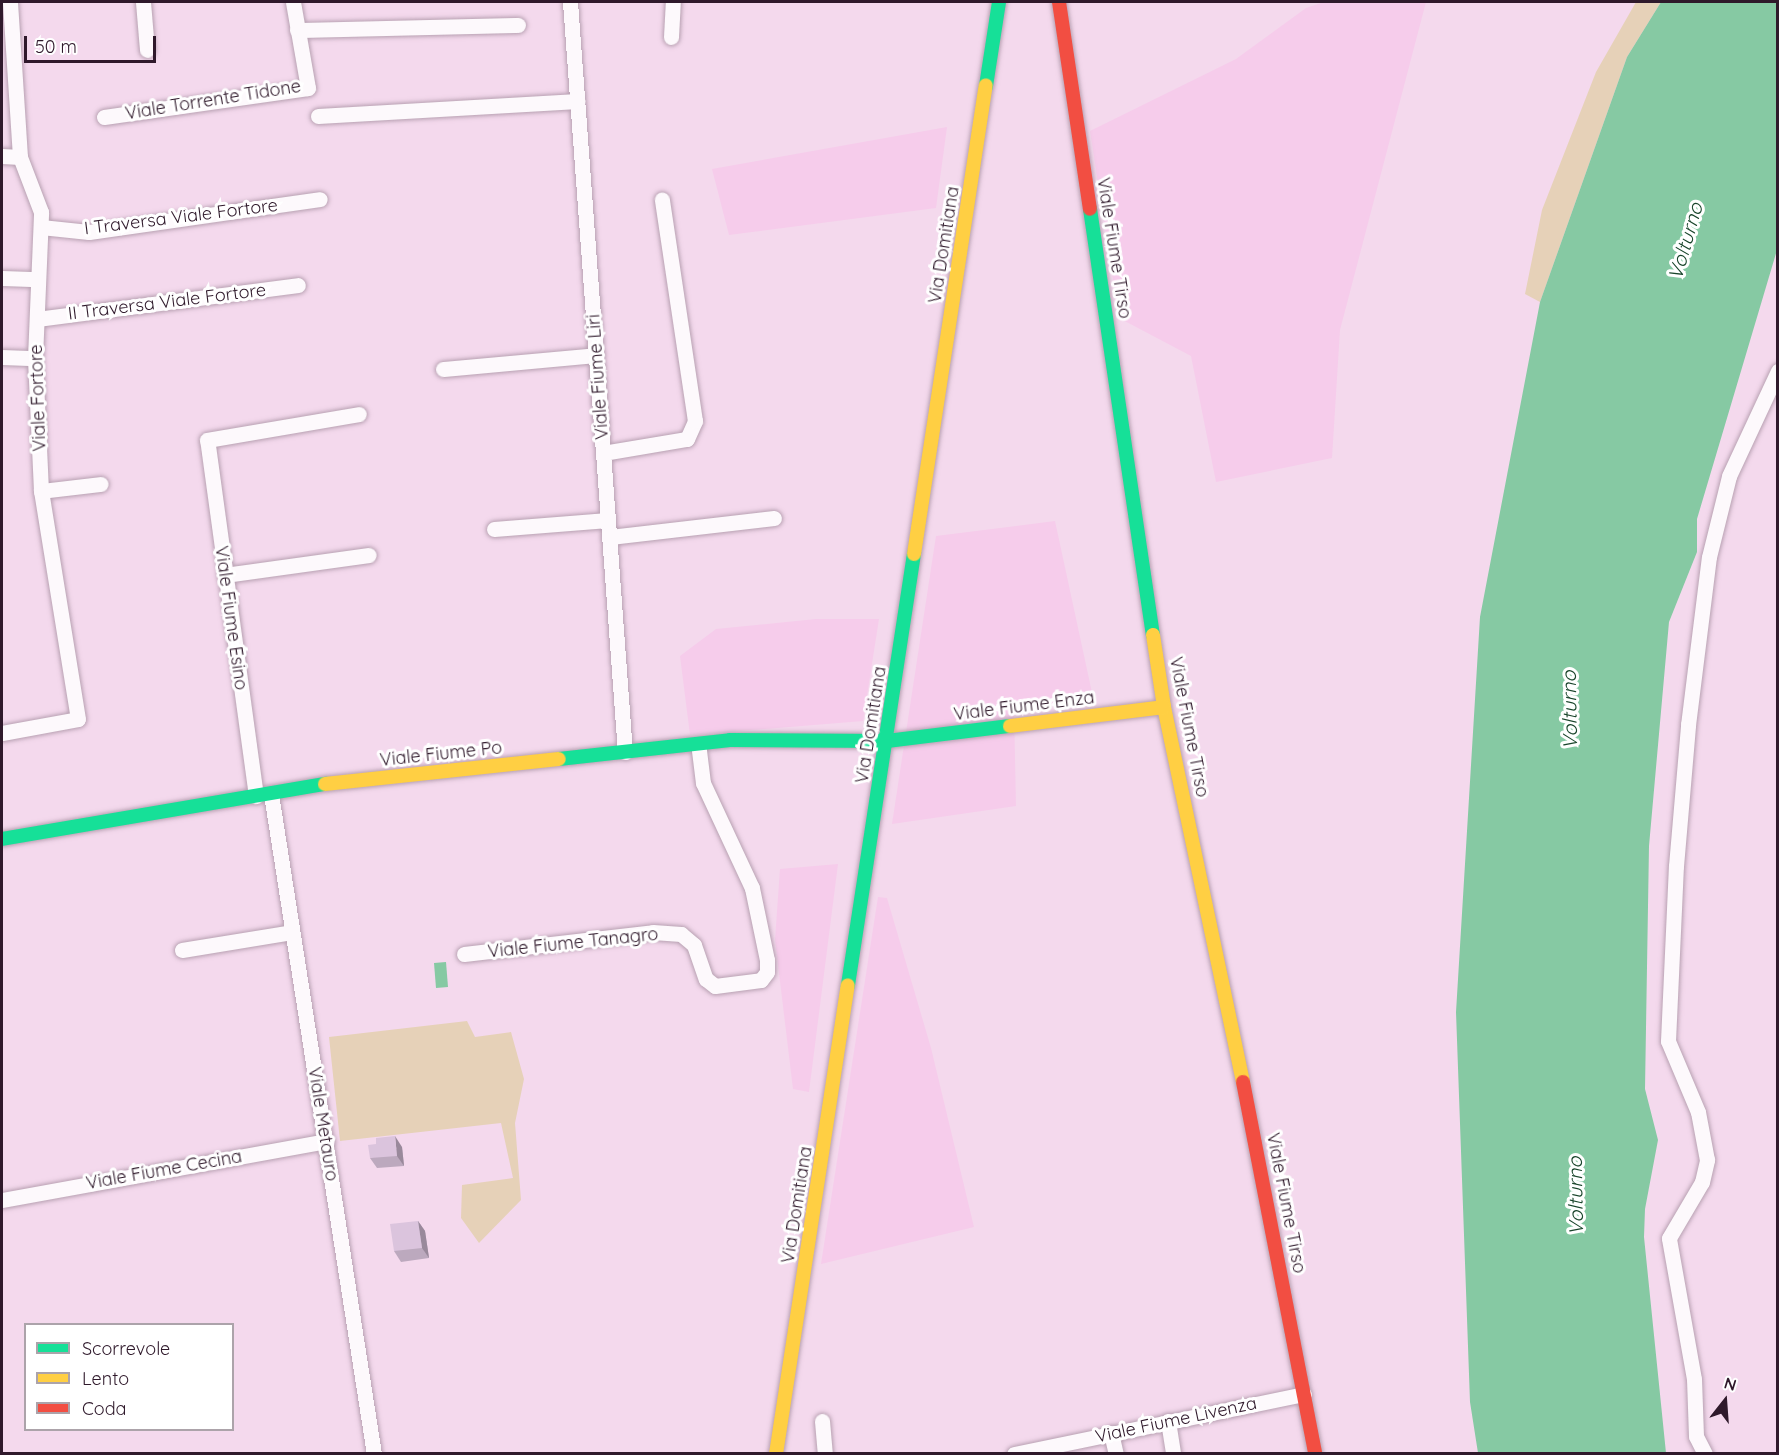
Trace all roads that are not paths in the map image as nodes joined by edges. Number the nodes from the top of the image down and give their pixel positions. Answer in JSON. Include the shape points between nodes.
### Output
{"nodes":[{"id":1,"x":10,"y":2,"type":"edge"},
{"id":2,"x":143,"y":2,"type":"edge"},
{"id":3,"x":293,"y":2,"type":"edge"},
{"id":4,"x":570,"y":2,"type":"edge"},
{"id":5,"x":673,"y":2,"type":"edge"},
{"id":6,"x":999,"y":2,"type":"edge"},
{"id":7,"x":1059,"y":2,"type":"edge"},
{"id":8,"x":7,"y":21,"type":"edge"},
{"id":9,"x":518,"y":25,"type":"dead end"},
{"id":10,"x":297,"y":30,"type":"junction"},
{"id":11,"x":672,"y":37,"type":"dead end"},
{"id":12,"x":147,"y":50,"type":"dead end"},
{"id":13,"x":578,"y":100,"type":"junction"},
{"id":14,"x":318,"y":116,"type":"dead end"},
{"id":15,"x":104,"y":117,"type":"dead end"},
{"id":16,"x":2,"y":156,"type":"edge"},
{"id":17,"x":20,"y":157,"type":"junction"},
{"id":18,"x":320,"y":199,"type":"dead end"},
{"id":19,"x":662,"y":199,"type":"dead end"},
{"id":20,"x":41,"y":227,"type":"junction"},
{"id":21,"x":2,"y":278,"type":"edge"},
{"id":22,"x":39,"y":279,"type":"junction"},
{"id":23,"x":298,"y":285,"type":"dead end"},
{"id":24,"x":37,"y":319,"type":"junction"},
{"id":25,"x":596,"y":355,"type":"junction"},
{"id":26,"x":2,"y":357,"type":"edge"},
{"id":27,"x":35,"y":358,"type":"junction"},
{"id":28,"x":443,"y":369,"type":"dead end"},
{"id":29,"x":1778,"y":371,"type":"edge"},
{"id":30,"x":359,"y":414,"type":"dead end"},
{"id":31,"x":603,"y":453,"type":"junction"},
{"id":32,"x":101,"y":484,"type":"dead end"},
{"id":33,"x":41,"y":491,"type":"junction"},
{"id":34,"x":774,"y":518,"type":"dead end"},
{"id":35,"x":608,"y":520,"type":"junction"},
{"id":36,"x":494,"y":529,"type":"dead end"},
{"id":37,"x":610,"y":537,"type":"junction"},
{"id":38,"x":369,"y":555,"type":"dead end"},
{"id":39,"x":225,"y":574,"type":"junction"},
{"id":40,"x":1164,"y":707,"type":"junction"},
{"id":41,"x":2,"y":733,"type":"edge"},
{"id":42,"x":887,"y":741,"type":"junction"},
{"id":43,"x":698,"y":744,"type":"junction"},
{"id":44,"x":625,"y":752,"type":"junction"},
{"id":45,"x":263,"y":795,"type":"junction"},
{"id":46,"x":2,"y":839,"type":"edge"},
{"id":47,"x":292,"y":932,"type":"junction"},
{"id":48,"x":182,"y":950,"type":"dead end"},
{"id":49,"x":464,"y":954,"type":"dead end"},
{"id":50,"x":327,"y":1141,"type":"junction"},
{"id":51,"x":2,"y":1200,"type":"edge"},
{"id":52,"x":1304,"y":1394,"type":"junction"},
{"id":53,"x":822,"y":1421,"type":"dead end"},
{"id":54,"x":1168,"y":1421,"type":"junction"},
{"id":55,"x":1111,"y":1433,"type":"junction"},
{"id":56,"x":374,"y":1454,"type":"edge"},
{"id":57,"x":776,"y":1454,"type":"edge"},
{"id":58,"x":825,"y":1454,"type":"edge"},
{"id":59,"x":1014,"y":1454,"type":"edge"},
{"id":60,"x":1116,"y":1454,"type":"edge"},
{"id":61,"x":1173,"y":1454,"type":"edge"},
{"id":62,"x":1315,"y":1454,"type":"edge"},
{"id":63,"x":1704,"y":1454,"type":"edge"}],
"edges":[{"from":1,"to":8,"type":"street","name":"Viale Fortore"},
{"from":2,"to":12,"type":"street"},
{"from":3,"to":10,"type":"street","name":"Viale Torrente Tidone"},
{"from":4,"to":13,"type":"street","name":"Viale Fiume Liri"},
{"from":5,"to":11,"type":"street"},
{"from":6,"to":42,"type":"street","name":"Via Domitiana"},
{"from":7,"to":40,"type":"street","name":"Viale Fiume Tirso"},
{"from":8,"to":17,"type":"street","name":"Viale Fortore"},
{"from":9,"to":10,"type":"street"},
{"from":10,"to":15,"type":"street","name":"Viale Torrente Tidone","via":[[309,88]]},
{"from":13,"to":14,"type":"street"},
{"from":13,"to":25,"type":"street","name":"Viale Fiume Liri"},
{"from":16,"to":17,"type":"street"},
{"from":17,"to":20,"type":"street","name":"Viale Fortore","via":[[41,212]]},
{"from":18,"to":20,"type":"street","name":"I Traversa Viale Fortore","via":[[89,232]]},
{"from":19,"to":31,"type":"street","via":[[695,421],[693,431],[687,439]]},
{"from":20,"to":22,"type":"street","name":"Viale Fortore"},
{"from":21,"to":22,"type":"street"},
{"from":22,"to":24,"type":"street","name":"Viale Fortore"},
{"from":23,"to":24,"type":"street","name":"II Traversa Viale Fortore"},
{"from":24,"to":27,"type":"street","name":"Viale Fortore"},
{"from":25,"to":28,"type":"street"},
{"from":25,"to":31,"type":"street","name":"Viale Fiume Liri"},
{"from":26,"to":27,"type":"street"},
{"from":27,"to":33,"type":"street","name":"Viale Fortore"},
{"from":29,"to":63,"type":"street","via":[[1729,476],[1708,557],[1676,866],[1668,1041],[1698,1112],[1707,1160],[1702,1182],[1669,1239],[1694,1379],[1696,1436]]},
{"from":30,"to":39,"type":"street","name":"Viale Fiume Esino","via":[[207,440]]},
{"from":31,"to":35,"type":"street","name":"Viale Fiume Liri"},
{"from":32,"to":33,"type":"street"},
{"from":33,"to":41,"type":"street","name":"Viale Fortore","via":[[78,719]]},
{"from":34,"to":37,"type":"street"},
{"from":35,"to":36,"type":"street"},
{"from":35,"to":37,"type":"street","name":"Viale Fiume Liri"},
{"from":37,"to":44,"type":"street","name":"Viale Fiume Liri"},
{"from":38,"to":39,"type":"street"},
{"from":39,"to":45,"type":"street","name":"Viale Fiume Esino"},
{"from":40,"to":42,"type":"street","name":"Viale Fiume Enza"},
{"from":40,"to":52,"type":"street","name":"Viale Fiume Tirso","via":[[1272,1218]]},
{"from":42,"to":43,"type":"street","name":"Viale Fiume Po","via":[[729,740]]},
{"from":42,"to":57,"type":"street","name":"Via Domitiana"},
{"from":43,"to":44,"type":"street","name":"Viale Fiume Po"},
{"from":43,"to":49,"type":"street","name":"Viale Fiume Tanagro","via":[[707,793],[752,888],[767,960],[761,980],[715,986],[705,979],[694,945],[681,934],[653,932]]},
{"from":44,"to":45,"type":"street","name":"Viale Fiume Po"},
{"from":45,"to":46,"type":"street","name":"Viale Fiume Po"},
{"from":45,"to":47,"type":"street","name":"Viale Metauro"},
{"from":47,"to":48,"type":"street"},
{"from":47,"to":50,"type":"street","name":"Viale Metauro"},
{"from":50,"to":51,"type":"street","name":"Viale Fiume Cecina"},
{"from":50,"to":56,"type":"street","name":"Viale Metauro"},
{"from":52,"to":54,"type":"street","name":"Viale Fiume Livenza"},
{"from":52,"to":62,"type":"street","name":"Viale Fiume Tirso"},
{"from":53,"to":58,"type":"street"},
{"from":54,"to":55,"type":"street","name":"Viale Fiume Livenza"},
{"from":54,"to":61,"type":"street"},
{"from":55,"to":59,"type":"street","name":"Viale Fiume Livenza"},
{"from":55,"to":60,"type":"street"}]}
